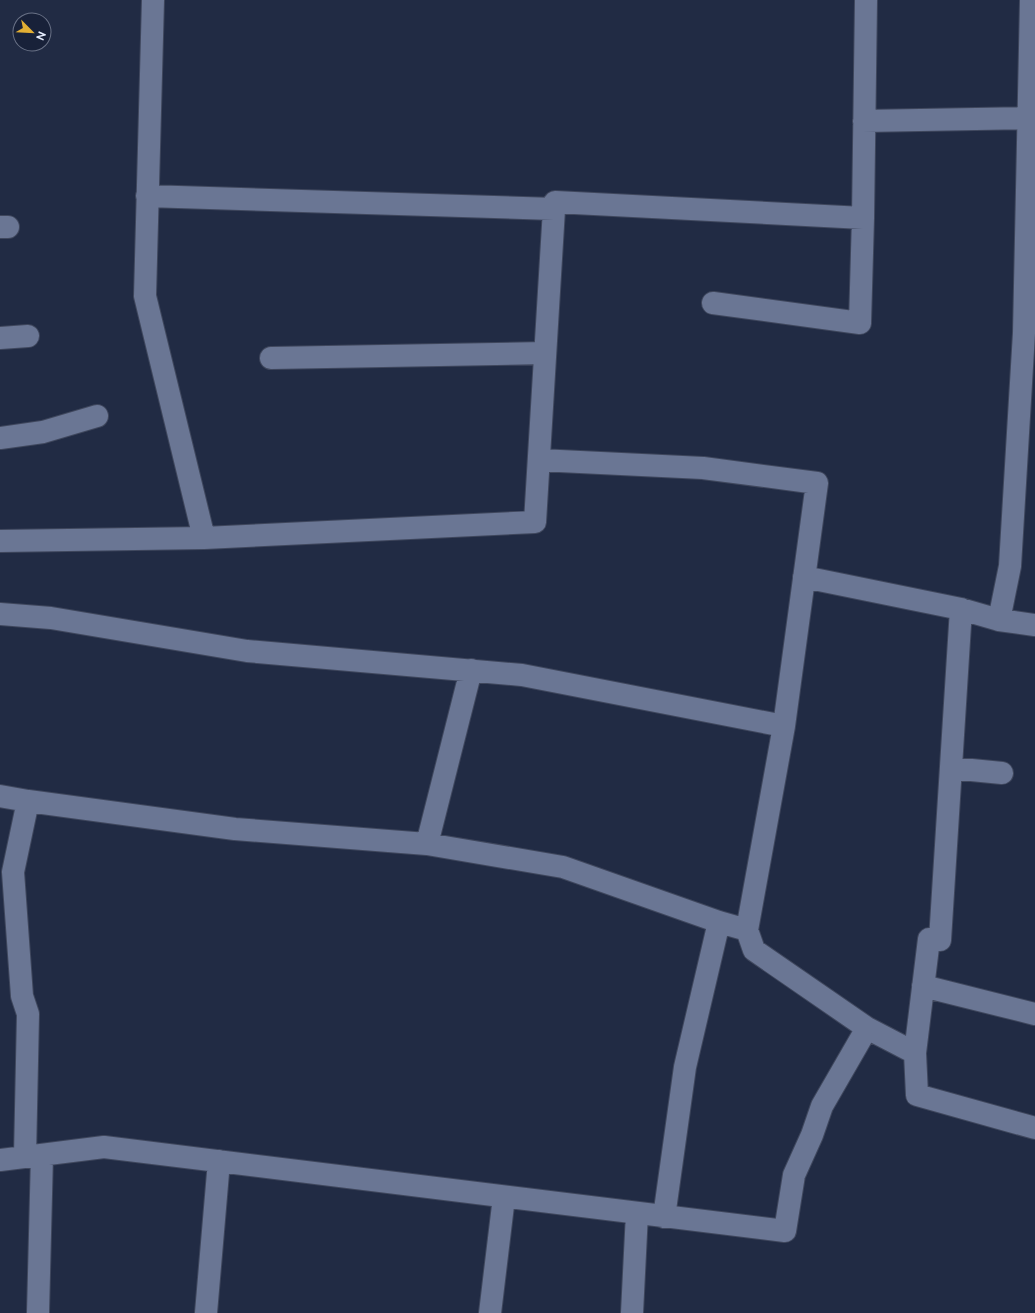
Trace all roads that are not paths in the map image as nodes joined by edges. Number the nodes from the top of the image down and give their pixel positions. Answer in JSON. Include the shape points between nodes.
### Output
{"nodes":[{"id":1,"x":153,"y":0,"type":"edge"},
{"id":2,"x":866,"y":0,"type":"edge"},
{"id":3,"x":1032,"y":0,"type":"edge"},
{"id":4,"x":1032,"y":118,"type":"edge"},
{"id":5,"x":864,"y":121,"type":"junction"},
{"id":6,"x":147,"y":196,"type":"junction"},
{"id":7,"x":554,"y":209,"type":"junction"},
{"id":8,"x":863,"y":218,"type":"junction"},
{"id":9,"x":713,"y":303,"type":"dead end"},
{"id":10,"x":28,"y":336,"type":"dead end"},
{"id":11,"x":0,"y":338,"type":"edge"},
{"id":12,"x":545,"y":353,"type":"junction"},
{"id":13,"x":271,"y":358,"type":"dead end"},
{"id":14,"x":97,"y":416,"type":"dead end"},
{"id":15,"x":0,"y":438,"type":"edge"},
{"id":16,"x":539,"y":460,"type":"junction"},
{"id":17,"x":204,"y":538,"type":"junction"},
{"id":18,"x":0,"y":541,"type":"edge"},
{"id":19,"x":804,"y":577,"type":"junction"},
{"id":20,"x":961,"y":609,"type":"junction"},
{"id":21,"x":0,"y":614,"type":"edge"},
{"id":22,"x":999,"y":620,"type":"junction"},
{"id":23,"x":1035,"y":624,"type":"edge"},
{"id":24,"x":471,"y":670,"type":"junction"},
{"id":25,"x":784,"y":726,"type":"junction"},
{"id":26,"x":951,"y":768,"type":"junction"},
{"id":27,"x":1002,"y":773,"type":"dead end"},
{"id":28,"x":0,"y":796,"type":"edge"},
{"id":29,"x":28,"y":801,"type":"junction"},
{"id":30,"x":426,"y":844,"type":"junction"},
{"id":31,"x":719,"y":922,"type":"junction"},
{"id":32,"x":747,"y":930,"type":"junction"},
{"id":33,"x":923,"y":986,"type":"junction"},
{"id":34,"x":1035,"y":1014,"type":"edge"},
{"id":35,"x":867,"y":1028,"type":"junction"},
{"id":36,"x":915,"y":1053,"type":"junction"},
{"id":37,"x":1035,"y":1128,"type":"edge"},
{"id":38,"x":33,"y":1156,"type":"junction"},
{"id":39,"x":0,"y":1160,"type":"edge"},
{"id":40,"x":219,"y":1161,"type":"junction"},
{"id":41,"x":504,"y":1196,"type":"junction"},
{"id":42,"x":637,"y":1213,"type":"junction"},
{"id":43,"x":664,"y":1217,"type":"junction"},
{"id":44,"x":38,"y":1313,"type":"edge"},
{"id":45,"x":206,"y":1313,"type":"edge"},
{"id":46,"x":490,"y":1313,"type":"edge"},
{"id":47,"x":632,"y":1313,"type":"edge"}],
"edges":[{"from":1,"to":6,"type":"street"},
{"from":2,"to":5,"type":"street"},
{"from":3,"to":4,"type":"street"},
{"from":4,"to":5,"type":"street"},
{"from":4,"to":22,"type":"street","via":[[1024,341],[1010,566]]},
{"from":5,"to":8,"type":"street"},
{"from":6,"to":7,"type":"street"},
{"from":6,"to":17,"type":"street","via":[[144,296]]},
{"from":7,"to":8,"type":"street","via":[[555,202]]},
{"from":7,"to":12,"type":"street"},
{"from":8,"to":9,"type":"street","via":[[860,323]]},
{"from":10,"to":11,"type":"street"},
{"from":12,"to":13,"type":"street"},
{"from":12,"to":16,"type":"street"},
{"from":14,"to":15,"type":"street","via":[[43,432]]},
{"from":16,"to":17,"type":"street","via":[[535,522]]},
{"from":16,"to":19,"type":"street","via":[[703,468],[817,483]]},
{"from":17,"to":18,"type":"street"},
{"from":19,"to":20,"type":"street"},
{"from":19,"to":25,"type":"street"},
{"from":20,"to":22,"type":"street"},
{"from":20,"to":26,"type":"street"},
{"from":21,"to":24,"type":"street","via":[[51,618],[247,651]]},
{"from":22,"to":23,"type":"street"},
{"from":24,"to":25,"type":"street","via":[[522,675]]},
{"from":24,"to":30,"type":"street"},
{"from":25,"to":32,"type":"street"},
{"from":26,"to":27,"type":"street"},
{"from":26,"to":33,"type":"street","via":[[940,940],[929,939]]},
{"from":28,"to":29,"type":"street"},
{"from":29,"to":30,"type":"street","via":[[235,828]]},
{"from":29,"to":38,"type":"street","via":[[13,872],[22,996],[28,1014]]},
{"from":30,"to":31,"type":"street","via":[[563,867]]},
{"from":31,"to":32,"type":"street"},
{"from":31,"to":43,"type":"street","via":[[685,1067]]},
{"from":32,"to":35,"type":"street","via":[[754,950]]},
{"from":33,"to":34,"type":"street"},
{"from":33,"to":36,"type":"street"},
{"from":35,"to":36,"type":"street"},
{"from":35,"to":43,"type":"street","via":[[822,1106],[794,1175],[785,1231]]},
{"from":36,"to":37,"type":"street","via":[[917,1095]]},
{"from":38,"to":39,"type":"street"},
{"from":38,"to":40,"type":"street","via":[[104,1147]]},
{"from":38,"to":44,"type":"street"},
{"from":40,"to":41,"type":"street"},
{"from":40,"to":45,"type":"street"},
{"from":41,"to":42,"type":"street"},
{"from":41,"to":46,"type":"street"},
{"from":42,"to":43,"type":"street"},
{"from":42,"to":47,"type":"street"}]}
